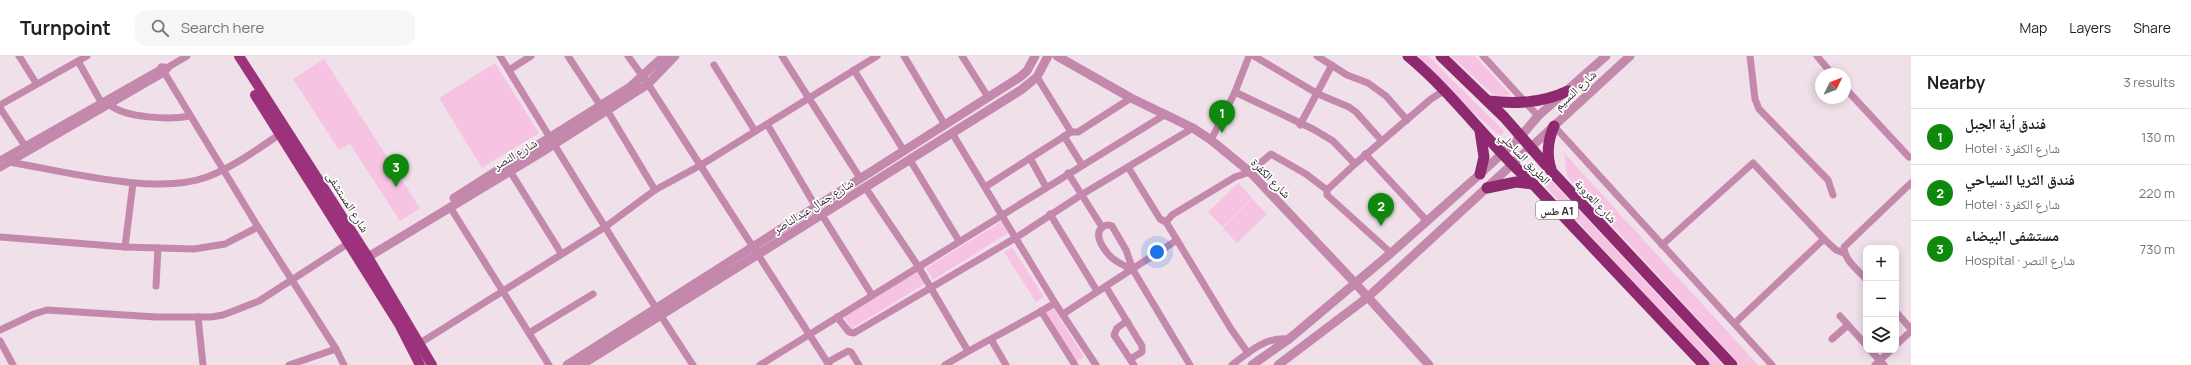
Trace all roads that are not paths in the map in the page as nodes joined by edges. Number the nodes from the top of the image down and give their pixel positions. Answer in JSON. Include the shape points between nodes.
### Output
{"nodes":[{"id":1,"x":19,"y":56,"type":"edge"},
{"id":2,"x":87,"y":56,"type":"edge"},
{"id":3,"x":187,"y":56,"type":"edge"},
{"id":4,"x":231,"y":56,"type":"edge"},
{"id":5,"x":239,"y":56,"type":"edge"},
{"id":6,"x":500,"y":56,"type":"edge"},
{"id":7,"x":531,"y":56,"type":"edge"},
{"id":8,"x":568,"y":56,"type":"edge"},
{"id":9,"x":628,"y":56,"type":"edge"},
{"id":10,"x":664,"y":56,"type":"edge"},
{"id":11,"x":675,"y":56,"type":"edge"},
{"id":12,"x":782,"y":56,"type":"edge"},
{"id":13,"x":877,"y":56,"type":"edge"},
{"id":14,"x":904,"y":56,"type":"edge"},
{"id":15,"x":962,"y":56,"type":"edge"},
{"id":16,"x":1035,"y":56,"type":"edge"},
{"id":17,"x":1048,"y":56,"type":"edge"},
{"id":18,"x":1058,"y":56,"type":"edge"},
{"id":19,"x":1249,"y":56,"type":"edge"},
{"id":20,"x":1254,"y":56,"type":"edge"},
{"id":21,"x":1317,"y":56,"type":"edge"},
{"id":22,"x":1408,"y":56,"type":"edge"},
{"id":23,"x":1440,"y":56,"type":"edge"},
{"id":24,"x":1483,"y":56,"type":"edge"},
{"id":25,"x":1606,"y":56,"type":"edge"},
{"id":26,"x":1630,"y":56,"type":"edge"},
{"id":27,"x":1750,"y":56,"type":"edge"},
{"id":28,"x":1817,"y":56,"type":"edge"},
{"id":29,"x":78,"y":61,"type":"junction"},
{"id":30,"x":173,"y":61,"type":"edge"},
{"id":31,"x":714,"y":64,"type":"dead end"},
{"id":32,"x":1332,"y":65,"type":"junction"},
{"id":33,"x":1827,"y":68,"type":"edge"},
{"id":34,"x":163,"y":70,"type":"junction"},
{"id":35,"x":509,"y":70,"type":"junction"},
{"id":36,"x":854,"y":70,"type":"junction"},
{"id":37,"x":1036,"y":77,"type":"junction"},
{"id":38,"x":645,"y":81,"type":"junction"},
{"id":39,"x":36,"y":83,"type":"junction"},
{"id":40,"x":1445,"y":90,"type":"junction"},
{"id":41,"x":1568,"y":91,"type":"junction"},
{"id":42,"x":1235,"y":92,"type":"junction"},
{"id":43,"x":1318,"y":94,"type":"junction"},
{"id":44,"x":1851,"y":94,"type":"edge"},
{"id":45,"x":808,"y":97,"type":"junction"},
{"id":46,"x":988,"y":97,"type":"junction"},
{"id":47,"x":1131,"y":98,"type":"junction"},
{"id":48,"x":1488,"y":101,"type":"junction"},
{"id":49,"x":101,"y":102,"type":"junction"},
{"id":50,"x":1525,"y":103,"type":"junction"},
{"id":51,"x":110,"y":104,"type":"junction"},
{"id":52,"x":0,"y":106,"type":"edge"},
{"id":53,"x":604,"y":108,"type":"junction"},
{"id":54,"x":1166,"y":114,"type":"junction"},
{"id":55,"x":190,"y":116,"type":"junction"},
{"id":56,"x":1538,"y":116,"type":"junction"},
{"id":57,"x":1407,"y":120,"type":"junction"},
{"id":58,"x":767,"y":124,"type":"junction"},
{"id":59,"x":945,"y":124,"type":"junction"},
{"id":60,"x":1300,"y":124,"type":"junction"},
{"id":61,"x":1554,"y":126,"type":"junction"},
{"id":62,"x":1193,"y":128,"type":"junction"},
{"id":63,"x":1480,"y":130,"type":"junction"},
{"id":64,"x":755,"y":131,"type":"junction"},
{"id":65,"x":283,"y":132,"type":"junction"},
{"id":66,"x":1071,"y":132,"type":"junction"},
{"id":67,"x":952,"y":133,"type":"junction"},
{"id":68,"x":1064,"y":136,"type":"junction"},
{"id":69,"x":1521,"y":136,"type":"junction"},
{"id":70,"x":1211,"y":140,"type":"junction"},
{"id":71,"x":1381,"y":140,"type":"junction"},
{"id":72,"x":551,"y":141,"type":"junction"},
{"id":73,"x":24,"y":146,"type":"junction"},
{"id":74,"x":1531,"y":148,"type":"junction"},
{"id":75,"x":904,"y":151,"type":"junction"},
{"id":76,"x":1365,"y":154,"type":"junction"},
{"id":77,"x":1502,"y":154,"type":"junction"},
{"id":78,"x":1909,"y":157,"type":"dead end"},
{"id":79,"x":1030,"y":158,"type":"junction"},
{"id":80,"x":0,"y":160,"type":"edge"},
{"id":81,"x":910,"y":160,"type":"junction"},
{"id":82,"x":9,"y":162,"type":"junction"},
{"id":83,"x":1355,"y":164,"type":"junction"},
{"id":84,"x":701,"y":165,"type":"junction"},
{"id":85,"x":1082,"y":165,"type":"junction"},
{"id":86,"x":1512,"y":166,"type":"junction"},
{"id":87,"x":1128,"y":167,"type":"junction"},
{"id":88,"x":0,"y":168,"type":"edge"},
{"id":89,"x":224,"y":169,"type":"junction"},
{"id":90,"x":510,"y":171,"type":"junction"},
{"id":91,"x":1250,"y":172,"type":"junction"},
{"id":92,"x":1068,"y":173,"type":"junction"},
{"id":93,"x":1553,"y":173,"type":"junction"},
{"id":94,"x":1480,"y":174,"type":"junction"},
{"id":95,"x":860,"y":178,"type":"junction"},
{"id":96,"x":133,"y":183,"type":"junction"},
{"id":97,"x":484,"y":183,"type":"junction"},
{"id":98,"x":1533,"y":184,"type":"junction"},
{"id":99,"x":1911,"y":184,"type":"edge"},
{"id":100,"x":865,"y":187,"type":"junction"},
{"id":101,"x":984,"y":187,"type":"junction"},
{"id":102,"x":1046,"y":187,"type":"junction"},
{"id":103,"x":1487,"y":188,"type":"junction"},
{"id":104,"x":655,"y":190,"type":"junction"},
{"id":105,"x":1327,"y":190,"type":"junction"},
{"id":106,"x":1081,"y":195,"type":"junction"},
{"id":107,"x":1833,"y":196,"type":"dead end"},
{"id":108,"x":450,"y":207,"type":"junction"},
{"id":109,"x":816,"y":207,"type":"junction"},
{"id":110,"x":1050,"y":214,"type":"junction"},
{"id":111,"x":822,"y":215,"type":"junction"},
{"id":112,"x":1002,"y":215,"type":"junction"},
{"id":113,"x":1428,"y":221,"type":"junction"},
{"id":114,"x":1166,"y":222,"type":"junction"},
{"id":115,"x":258,"y":227,"type":"junction"},
{"id":116,"x":605,"y":227,"type":"junction"},
{"id":117,"x":1102,"y":227,"type":"junction"},
{"id":118,"x":0,"y":237,"type":"edge"},
{"id":119,"x":1017,"y":237,"type":"junction"},
{"id":120,"x":1824,"y":239,"type":"junction"},
{"id":121,"x":1176,"y":240,"type":"junction"},
{"id":122,"x":352,"y":241,"type":"junction"},
{"id":123,"x":959,"y":241,"type":"junction"},
{"id":124,"x":1662,"y":245,"type":"junction"},
{"id":125,"x":125,"y":247,"type":"junction"},
{"id":126,"x":158,"y":248,"type":"junction"},
{"id":127,"x":754,"y":251,"type":"junction"},
{"id":128,"x":561,"y":253,"type":"junction"},
{"id":129,"x":1391,"y":253,"type":"junction"},
{"id":130,"x":1844,"y":253,"type":"junction"},
{"id":131,"x":363,"y":255,"type":"junction"},
{"id":132,"x":918,"y":266,"type":"junction"},
{"id":133,"x":1133,"y":270,"type":"junction"},
{"id":134,"x":1863,"y":275,"type":"edge"},
{"id":135,"x":292,"y":280,"type":"junction"},
{"id":136,"x":1356,"y":284,"type":"junction"},
{"id":137,"x":156,"y":286,"type":"dead end"},
{"id":138,"x":1106,"y":287,"type":"junction"},
{"id":139,"x":932,"y":288,"type":"junction"},
{"id":140,"x":502,"y":290,"type":"junction"},
{"id":141,"x":1097,"y":291,"type":"junction"},
{"id":142,"x":593,"y":294,"type":"dead end"},
{"id":143,"x":872,"y":295,"type":"junction"},
{"id":144,"x":1368,"y":297,"type":"junction"},
{"id":145,"x":1055,"y":303,"type":"junction"},
{"id":146,"x":1041,"y":311,"type":"junction"},
{"id":147,"x":658,"y":312,"type":"junction"},
{"id":148,"x":1063,"y":314,"type":"junction"},
{"id":149,"x":1840,"y":316,"type":"dead end"},
{"id":150,"x":1899,"y":316,"type":"edge"},
{"id":151,"x":198,"y":317,"type":"junction"},
{"id":152,"x":837,"y":317,"type":"junction"},
{"id":153,"x":1128,"y":321,"type":"junction"},
{"id":154,"x":1735,"y":323,"type":"junction"},
{"id":155,"x":1848,"y":325,"type":"junction"},
{"id":156,"x":0,"y":330,"type":"edge"},
{"id":157,"x":1911,"y":330,"type":"edge"},
{"id":158,"x":529,"y":333,"type":"junction"},
{"id":159,"x":809,"y":335,"type":"junction"},
{"id":160,"x":1289,"y":339,"type":"junction"},
{"id":161,"x":1832,"y":339,"type":"dead end"},
{"id":162,"x":992,"y":340,"type":"junction"},
{"id":163,"x":0,"y":341,"type":"edge"},
{"id":164,"x":1863,"y":342,"type":"edge"},
{"id":165,"x":1899,"y":342,"type":"edge"},
{"id":166,"x":416,"y":345,"type":"junction"},
{"id":167,"x":336,"y":349,"type":"junction"},
{"id":168,"x":968,"y":351,"type":"junction"},
{"id":169,"x":1248,"y":353,"type":"junction"},
{"id":170,"x":1872,"y":353,"type":"edge"},
{"id":171,"x":1889,"y":353,"type":"edge"},
{"id":172,"x":1132,"y":362,"type":"edge"},
{"id":173,"x":953,"y":363,"type":"edge"},
{"id":174,"x":1284,"y":363,"type":"edge"},
{"id":175,"x":829,"y":364,"type":"edge"},
{"id":176,"x":1880,"y":364,"type":"edge"},
{"id":177,"x":12,"y":365,"type":"edge"},
{"id":178,"x":203,"y":365,"type":"edge"},
{"id":179,"x":289,"y":365,"type":"edge"},
{"id":180,"x":344,"y":365,"type":"edge"},
{"id":181,"x":420,"y":365,"type":"edge"},
{"id":182,"x":432,"y":365,"type":"edge"},
{"id":183,"x":549,"y":365,"type":"edge"},
{"id":184,"x":567,"y":365,"type":"edge"},
{"id":185,"x":581,"y":365,"type":"edge"},
{"id":186,"x":693,"y":365,"type":"edge"},
{"id":187,"x":760,"y":365,"type":"edge"},
{"id":188,"x":859,"y":365,"type":"edge"},
{"id":189,"x":945,"y":365,"type":"edge"},
{"id":190,"x":1006,"y":365,"type":"edge"},
{"id":191,"x":1075,"y":365,"type":"edge"},
{"id":192,"x":1096,"y":365,"type":"edge"},
{"id":193,"x":1190,"y":365,"type":"edge"},
{"id":194,"x":1232,"y":365,"type":"edge"},
{"id":195,"x":1252,"y":365,"type":"edge"},
{"id":196,"x":1429,"y":365,"type":"edge"},
{"id":197,"x":1704,"y":365,"type":"edge"},
{"id":198,"x":1732,"y":365,"type":"edge"},
{"id":199,"x":1772,"y":365,"type":"edge"}],
"edges":[{"from":1,"to":39,"type":"street"},
{"from":2,"to":29,"type":"street"},
{"from":3,"to":30,"type":"street"},
{"from":4,"to":65,"type":"main road","name":"شارع المستشفى"},
{"from":5,"to":65,"type":"main road","name":"شارع المستشفى"},
{"from":6,"to":35,"type":"street"},
{"from":7,"to":35,"type":"street"},
{"from":8,"to":53,"type":"street"},
{"from":9,"to":38,"type":"street"},
{"from":10,"to":38,"type":"street","name":"شارع النصر"},
{"from":11,"to":38,"type":"street","name":"شارع النصر"},
{"from":12,"to":45,"type":"street"},
{"from":13,"to":36,"type":"street"},
{"from":14,"to":59,"type":"street"},
{"from":15,"to":46,"type":"street"},
{"from":16,"to":46,"type":"street","via":[[1027,70]]},
{"from":17,"to":37,"type":"street","name":"شارع جمال عبدالناصر"},
{"from":18,"to":47,"type":"street","name":"شارع الكفرة"},
{"from":19,"to":42,"type":"street"},
{"from":20,"to":43,"type":"street"},
{"from":21,"to":32,"type":"street"},
{"from":22,"to":40,"type":"highway","name":"الطريق الساحلي","number":"طس A1"},
{"from":23,"to":48,"type":"highway","name":"شارع العروبة","number":"طس A1"},
{"from":24,"to":50,"type":"street"},
{"from":25,"to":41,"type":"street","name":"شارع النسيم"},
{"from":26,"to":61,"type":"street","name":"شارع النسيم"},
{"from":27,"to":107,"type":"street","via":[[1755,99],[1759,108],[1828,180]]},
{"from":28,"to":33,"type":"street"},
{"from":29,"to":39,"type":"street"},
{"from":29,"to":49,"type":"street"},
{"from":30,"to":34,"type":"street"},
{"from":31,"to":64,"type":"street"},
{"from":32,"to":43,"type":"street"},
{"from":32,"to":57,"type":"street","via":[[1355,80],[1368,83],[1386,96]]},
{"from":34,"to":49,"type":"street"},
{"from":34,"to":51,"type":"street"},
{"from":34,"to":55,"type":"street"},
{"from":35,"to":72,"type":"street"},
{"from":36,"to":45,"type":"street"},
{"from":36,"to":75,"type":"street"},
{"from":37,"to":66,"type":"street"},
{"from":37,"to":67,"type":"street","name":"شارع جمال عبدالناصر","via":[[1021,90]]},
{"from":38,"to":53,"type":"street","name":"شارع النصر"},
{"from":38,"to":84,"type":"street"},
{"from":39,"to":52,"type":"street"},
{"from":40,"to":57,"type":"street"},
{"from":40,"to":63,"type":"highway","name":"الطريق الساحلي","number":"طس A1"},
{"from":41,"to":50,"type":"highway","via":[[1544,100]]},
{"from":41,"to":56,"type":"street","name":"شارع النسيم"},
{"from":42,"to":60,"type":"street"},
{"from":42,"to":70,"type":"street"},
{"from":43,"to":60,"type":"street"},
{"from":43,"to":71,"type":"street","via":[[1356,112]]},
{"from":44,"to":78,"type":"street"},
{"from":45,"to":58,"type":"street"},
{"from":45,"to":95,"type":"street"},
{"from":46,"to":59,"type":"street"},
{"from":47,"to":54,"type":"street","name":"شارع الكفرة"},
{"from":47,"to":66,"type":"street","via":[[1078,132]]},
{"from":48,"to":50,"type":"highway"},
{"from":48,"to":69,"type":"highway","name":"شارع العروبة","number":"طس A1"},
{"from":49,"to":73,"type":"street"},
{"from":50,"to":56,"type":"street"},
{"from":51,"to":55,"type":"street","via":[[123,112],[171,118]]},
{"from":51,"to":82,"type":"street"},
{"from":52,"to":73,"type":"street"},
{"from":53,"to":72,"type":"street","name":"شارع النصر"},
{"from":53,"to":104,"type":"street"},
{"from":54,"to":62,"type":"street","name":"شارع الكفرة"},
{"from":54,"to":85,"type":"street"},
{"from":55,"to":89,"type":"street"},
{"from":56,"to":69,"type":"street","name":"شارع النسيم"},
{"from":57,"to":71,"type":"street"},
{"from":58,"to":64,"type":"street"},
{"from":58,"to":109,"type":"street"},
{"from":59,"to":75,"type":"street"},
{"from":60,"to":83,"type":"street","via":[[1333,141]]},
{"from":61,"to":74,"type":"street","name":"شارع النسيم"},
{"from":61,"to":93,"type":"highway","via":[[1548,145],[1549,164]]},
{"from":61,"to":124,"type":"street"},
{"from":62,"to":70,"type":"street","name":"شارع الكفرة"},
{"from":62,"to":87,"type":"street"},
{"from":63,"to":77,"type":"highway","name":"الطريق الساحلي","number":"طس A1"},
{"from":63,"to":94,"type":"highway","via":[[1484,152]]},
{"from":64,"to":84,"type":"street"},
{"from":65,"to":89,"type":"street"},
{"from":65,"to":122,"type":"main road","name":"شارع المستشفى"},
{"from":66,"to":68,"type":"street"},
{"from":67,"to":81,"type":"street","name":"شارع جمال عبدالناصر"},
{"from":67,"to":101,"type":"street"},
{"from":68,"to":79,"type":"street"},
{"from":68,"to":85,"type":"street"},
{"from":69,"to":74,"type":"highway","name":"شارع العروبة","number":"طس A1"},
{"from":69,"to":77,"type":"street","name":"شارع النسيم"},
{"from":70,"to":91,"type":"street","name":"شارع الكفرة"},
{"from":71,"to":76,"type":"street"},
{"from":72,"to":90,"type":"street","name":"شارع النصر"},
{"from":72,"to":97,"type":"street","name":"شارع النصر"},
{"from":72,"to":116,"type":"street"},
{"from":73,"to":80,"type":"street"},
{"from":74,"to":86,"type":"street","name":"شارع النسيم"},
{"from":74,"to":93,"type":"highway","name":"شارع العروبة","number":"طس A1"},
{"from":75,"to":95,"type":"street"},
{"from":76,"to":83,"type":"street"},
{"from":76,"to":113,"type":"street"},
{"from":77,"to":86,"type":"highway","name":"الطريق الساحلي","number":"طس A1"},
{"from":77,"to":94,"type":"street","name":"شارع النسيم"},
{"from":79,"to":101,"type":"street"},
{"from":79,"to":102,"type":"street"},
{"from":81,"to":100,"type":"street","name":"شارع جمال عبدالناصر"},
{"from":81,"to":123,"type":"street"},
{"from":82,"to":88,"type":"street"},
{"from":82,"to":96,"type":"street"},
{"from":83,"to":105,"type":"street"},
{"from":84,"to":104,"type":"street"},
{"from":84,"to":127,"type":"street"},
{"from":85,"to":92,"type":"street"},
{"from":86,"to":98,"type":"highway","name":"الطريق الساحلي","number":"طس A1"},
{"from":86,"to":103,"type":"street","name":"شارع النسيم"},
{"from":87,"to":106,"type":"street"},
{"from":87,"to":114,"type":"street","via":[[1160,219]]},
{"from":89,"to":96,"type":"street","via":[[191,182]]},
{"from":89,"to":115,"type":"street"},
{"from":90,"to":97,"type":"street","name":"شارع النصر"},
{"from":90,"to":128,"type":"street"},
{"from":91,"to":105,"type":"street","via":[[1271,154],[1306,174]]},
{"from":91,"to":114,"type":"street","via":[[1228,181],[1172,215]]},
{"from":91,"to":136,"type":"street","name":"شارع الكفرة"},
{"from":92,"to":102,"type":"street"},
{"from":92,"to":106,"type":"street"},
{"from":93,"to":198,"type":"highway","name":"شارع العروبة","number":"طس A1"},
{"from":94,"to":113,"type":"street","name":"شارع النسيم"},
{"from":95,"to":109,"type":"street"},
{"from":96,"to":125,"type":"street"},
{"from":97,"to":108,"type":"street","name":"شارع النصر"},
{"from":97,"to":131,"type":"street","name":"شارع النصر"},
{"from":98,"to":103,"type":"highway","via":[[1511,183]]},
{"from":98,"to":197,"type":"highway","name":"الطريق الساحلي","number":"طس A1"},
{"from":99,"to":130,"type":"street","via":[[1847,242]]},
{"from":100,"to":111,"type":"street","name":"شارع جمال عبدالناصر"},
{"from":100,"to":132,"type":"street"},
{"from":101,"to":112,"type":"street"},
{"from":102,"to":112,"type":"street"},
{"from":103,"to":144,"type":"street","name":"شارع النسيم"},
{"from":104,"to":116,"type":"street"},
{"from":105,"to":129,"type":"street","via":[[1327,194],[1352,219]]},
{"from":106,"to":110,"type":"street"},
{"from":106,"to":117,"type":"street"},
{"from":108,"to":131,"type":"street","name":"شارع النصر"},
{"from":108,"to":140,"type":"street"},
{"from":109,"to":127,"type":"street"},
{"from":110,"to":119,"type":"street"},
{"from":110,"to":141,"type":"street"},
{"from":111,"to":127,"type":"street","name":"شارع جمال عبدالناصر"},
{"from":111,"to":143,"type":"street"},
{"from":112,"to":119,"type":"street"},
{"from":112,"to":123,"type":"street"},
{"from":113,"to":129,"type":"street","name":"شارع النسيم"},
{"from":114,"to":121,"type":"street"},
{"from":115,"to":126,"type":"street","via":[[225,244],[208,248]]},
{"from":115,"to":135,"type":"street"},
{"from":116,"to":128,"type":"street"},
{"from":116,"to":147,"type":"street"},
{"from":117,"to":133,"type":"street","via":[[1112,226],[1126,250]]},
{"from":117,"to":133,"type":"street","via":[[1098,238],[1108,255],[1114,261]]},
{"from":118,"to":125,"type":"street"},
{"from":119,"to":139,"type":"street"},
{"from":119,"to":145,"type":"street"},
{"from":120,"to":124,"type":"street","via":[[1753,163]]},
{"from":120,"to":130,"type":"street","via":[[1836,250]]},
{"from":120,"to":154,"type":"street"},
{"from":121,"to":133,"type":"street"},
{"from":121,"to":169,"type":"street"},
{"from":122,"to":131,"type":"main road","name":"شارع المستشفى"},
{"from":122,"to":135,"type":"street"},
{"from":123,"to":132,"type":"street"},
{"from":124,"to":154,"type":"street"},
{"from":125,"to":126,"type":"street"},
{"from":126,"to":137,"type":"street"},
{"from":127,"to":147,"type":"street","name":"شارع جمال عبدالناصر"},
{"from":127,"to":159,"type":"street"},
{"from":128,"to":140,"type":"street"},
{"from":129,"to":136,"type":"street","name":"شارع النسيم"},
{"from":130,"to":134,"type":"street"},
{"from":131,"to":166,"type":"main road","name":"شارع المستشفى"},
{"from":131,"to":166,"type":"main road","name":"شارع المستشفى","via":[[364,267]]},
{"from":132,"to":139,"type":"street"},
{"from":132,"to":143,"type":"street"},
{"from":133,"to":138,"type":"street"},
{"from":133,"to":193,"type":"street"},
{"from":135,"to":151,"type":"street","via":[[247,306],[223,315]]},
{"from":135,"to":167,"type":"street"},
{"from":136,"to":144,"type":"street","name":"شارع الكفرة"},
{"from":136,"to":160,"type":"street","name":"شارع النسيم"},
{"from":138,"to":141,"type":"street"},
{"from":138,"to":153,"type":"street"},
{"from":139,"to":152,"type":"street","via":[[854,333],[849,332]]},
{"from":139,"to":168,"type":"street"},
{"from":140,"to":158,"type":"street"},
{"from":140,"to":166,"type":"street"},
{"from":141,"to":148,"type":"street"},
{"from":142,"to":158,"type":"street"},
{"from":143,"to":152,"type":"street"},
{"from":144,"to":174,"type":"street","name":"شارع النسيم"},
{"from":144,"to":196,"type":"street","name":"شارع الكفرة"},
{"from":145,"to":146,"type":"street"},
{"from":145,"to":148,"type":"street"},
{"from":146,"to":162,"type":"street"},
{"from":146,"to":191,"type":"street"},
{"from":147,"to":184,"type":"street"},
{"from":147,"to":185,"type":"street","name":"شارع جمال عبدالناصر"},
{"from":147,"to":186,"type":"street"},
{"from":148,"to":192,"type":"street"},
{"from":149,"to":155,"type":"street"},
{"from":150,"to":157,"type":"street"},
{"from":151,"to":156,"type":"street","via":[[47,310]]},
{"from":151,"to":178,"type":"street"},
{"from":152,"to":159,"type":"street"},
{"from":153,"to":172,"type":"street","via":[[1143,349]]},
{"from":153,"to":172,"type":"street","via":[[1117,328],[1114,335]]},
{"from":154,"to":199,"type":"street"},
{"from":155,"to":161,"type":"street"},
{"from":155,"to":164,"type":"street"},
{"from":157,"to":165,"type":"street"},
{"from":158,"to":183,"type":"street"},
{"from":159,"to":175,"type":"street"},
{"from":159,"to":187,"type":"street"},
{"from":160,"to":169,"type":"street","via":[[1268,340]]},
{"from":160,"to":195,"type":"street","name":"شارع النسيم"},
{"from":162,"to":168,"type":"street"},
{"from":162,"to":190,"type":"street"},
{"from":163,"to":177,"type":"street"},
{"from":166,"to":181,"type":"main road","name":"شارع المستشفى"},
{"from":166,"to":182,"type":"main road","name":"شارع المستشفى"},
{"from":167,"to":179,"type":"street"},
{"from":167,"to":180,"type":"street"},
{"from":168,"to":173,"type":"street"},
{"from":169,"to":194,"type":"street"},
{"from":170,"to":176,"type":"street"},
{"from":171,"to":176,"type":"street"},
{"from":173,"to":189,"type":"street"},
{"from":175,"to":188,"type":"street","via":[[848,351],[853,354]]}]}
